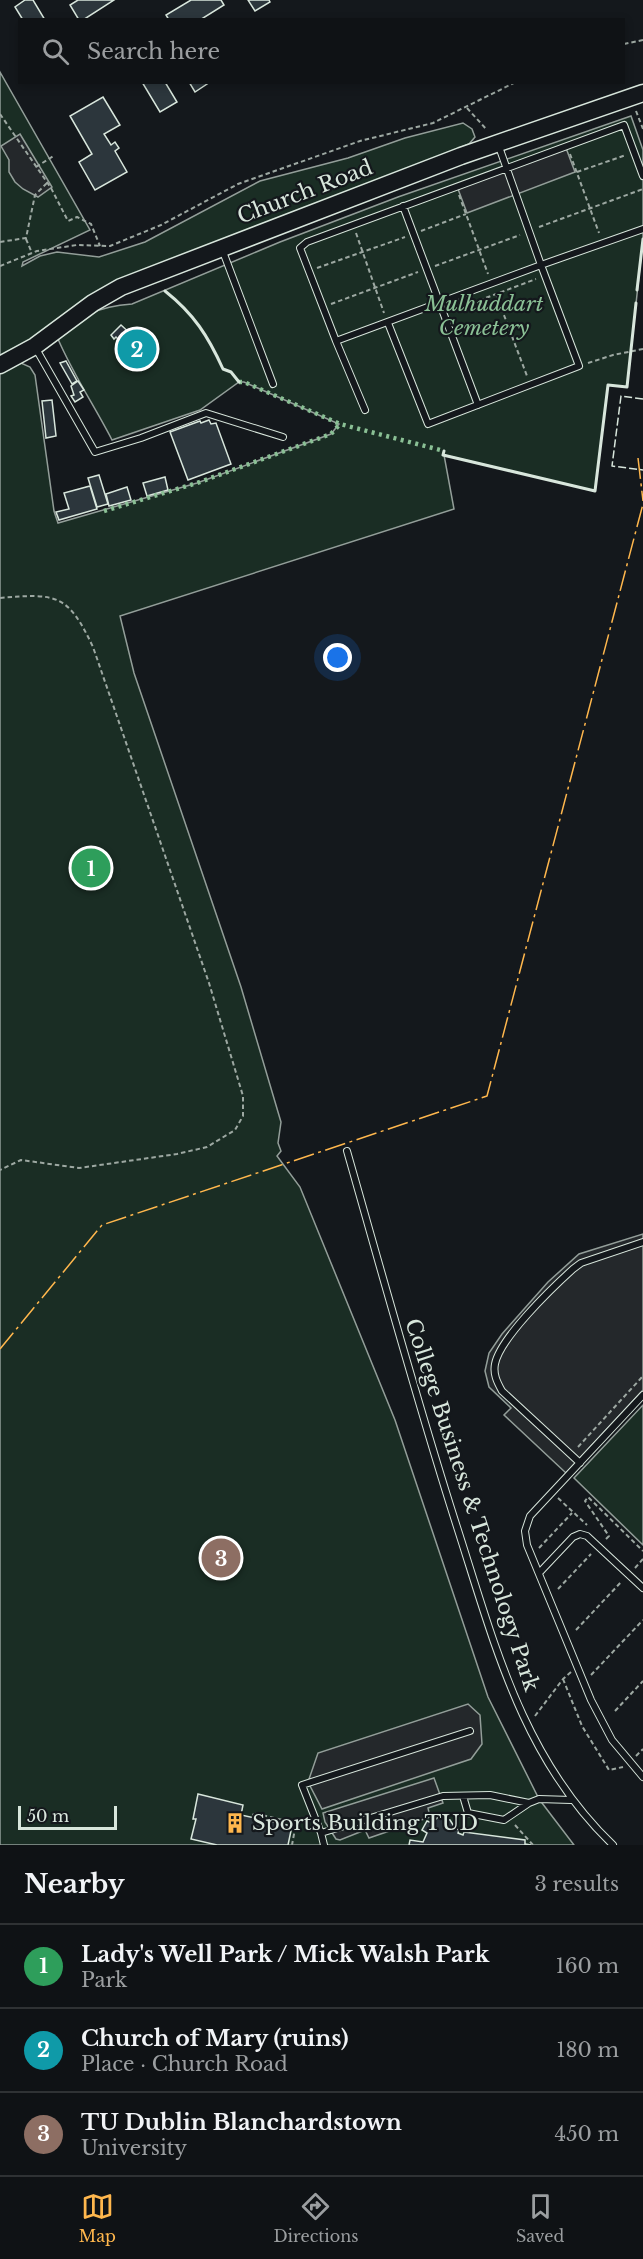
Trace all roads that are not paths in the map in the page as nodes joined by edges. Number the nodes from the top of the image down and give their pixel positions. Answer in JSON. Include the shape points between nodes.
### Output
{"nodes":[{"id":1,"x":637,"y":95,"type":"edge"},
{"id":2,"x":496,"y":144,"type":"junction"},
{"id":3,"x":507,"y":169,"type":"junction"},
{"id":4,"x":643,"y":176,"type":"edge"},
{"id":5,"x":403,"y":206,"type":"junction"},
{"id":6,"x":643,"y":229,"type":"edge"},
{"id":7,"x":221,"y":248,"type":"junction"},
{"id":8,"x":542,"y":265,"type":"junction"},
{"id":9,"x":439,"y":304,"type":"junction"},
{"id":10,"x":388,"y":323,"type":"junction"},
{"id":11,"x":336,"y":341,"type":"junction"},
{"id":12,"x":35,"y":346,"type":"junction"},
{"id":13,"x":0,"y":365,"type":"edge"},
{"id":14,"x":273,"y":384,"type":"dead end"},
{"id":15,"x":478,"y":405,"type":"junction"},
{"id":16,"x":365,"y":410,"type":"dead end"},
{"id":17,"x":283,"y":437,"type":"dead end"},
{"id":18,"x":347,"y":1151,"type":"dead end"},
{"id":19,"x":643,"y":1242,"type":"edge"},
{"id":20,"x":643,"y":1395,"type":"edge"},
{"id":21,"x":580,"y":1463,"type":"junction"},
{"id":22,"x":539,"y":1573,"type":"junction"},
{"id":23,"x":643,"y":1588,"type":"edge"},
{"id":24,"x":470,"y":1731,"type":"dead end"},
{"id":25,"x":643,"y":1777,"type":"edge"},
{"id":26,"x":463,"y":1796,"type":"junction"},
{"id":27,"x":571,"y":1800,"type":"junction"},
{"id":28,"x":529,"y":1803,"type":"junction"},
{"id":29,"x":321,"y":1833,"type":"junction"},
{"id":30,"x":324,"y":1845,"type":"edge"},
{"id":31,"x":613,"y":1845,"type":"edge"}],
"edges":[{"from":1,"to":2,"type":"street","name":"Church Road"},
{"from":2,"to":3,"type":"lane"},
{"from":2,"to":7,"type":"street","name":"Church Road"},
{"from":3,"to":4,"type":"lane","via":[[624,125]]},
{"from":3,"to":5,"type":"lane"},
{"from":3,"to":8,"type":"lane"},
{"from":5,"to":9,"type":"lane"},
{"from":5,"to":11,"type":"lane","via":[[303,244],[300,251]]},
{"from":6,"to":8,"type":"lane"},
{"from":7,"to":12,"type":"street","name":"Church Road","via":[[122,287],[93,303]]},
{"from":7,"to":14,"type":"lane"},
{"from":8,"to":9,"type":"lane"},
{"from":8,"to":15,"type":"lane","via":[[579,366]]},
{"from":9,"to":10,"type":"lane"},
{"from":9,"to":15,"type":"lane"},
{"from":10,"to":11,"type":"lane"},
{"from":10,"to":15,"type":"lane","via":[[428,424]]},
{"from":11,"to":16,"type":"lane"},
{"from":12,"to":13,"type":"street","name":"Church Road"},
{"from":12,"to":17,"type":"lane","via":[[95,452],[206,413]]},
{"from":18,"to":27,"type":"lane","name":"College Business & Technology Park","via":[[434,1456],[510,1688],[546,1764]]},
{"from":19,"to":21,"type":"lane","via":[[573,1269],[508,1337],[495,1365],[502,1391]]},
{"from":20,"to":21,"type":"lane"},
{"from":21,"to":22,"type":"lane","via":[[530,1516],[525,1531],[527,1545]]},
{"from":22,"to":23,"type":"lane","via":[[580,1534],[587,1536]]},
{"from":22,"to":25,"type":"lane","via":[[591,1700],[612,1740]]},
{"from":24,"to":29,"type":"lane","via":[[302,1785]]},
{"from":26,"to":28,"type":"lane","via":[[490,1795]]},
{"from":26,"to":28,"type":"lane","via":[[468,1813],[504,1820]]},
{"from":26,"to":29,"type":"lane","via":[[443,1796]]},
{"from":27,"to":28,"type":"lane"},
{"from":27,"to":31,"type":"lane","name":"College Business & Technology Park"},
{"from":29,"to":30,"type":"lane"}]}
